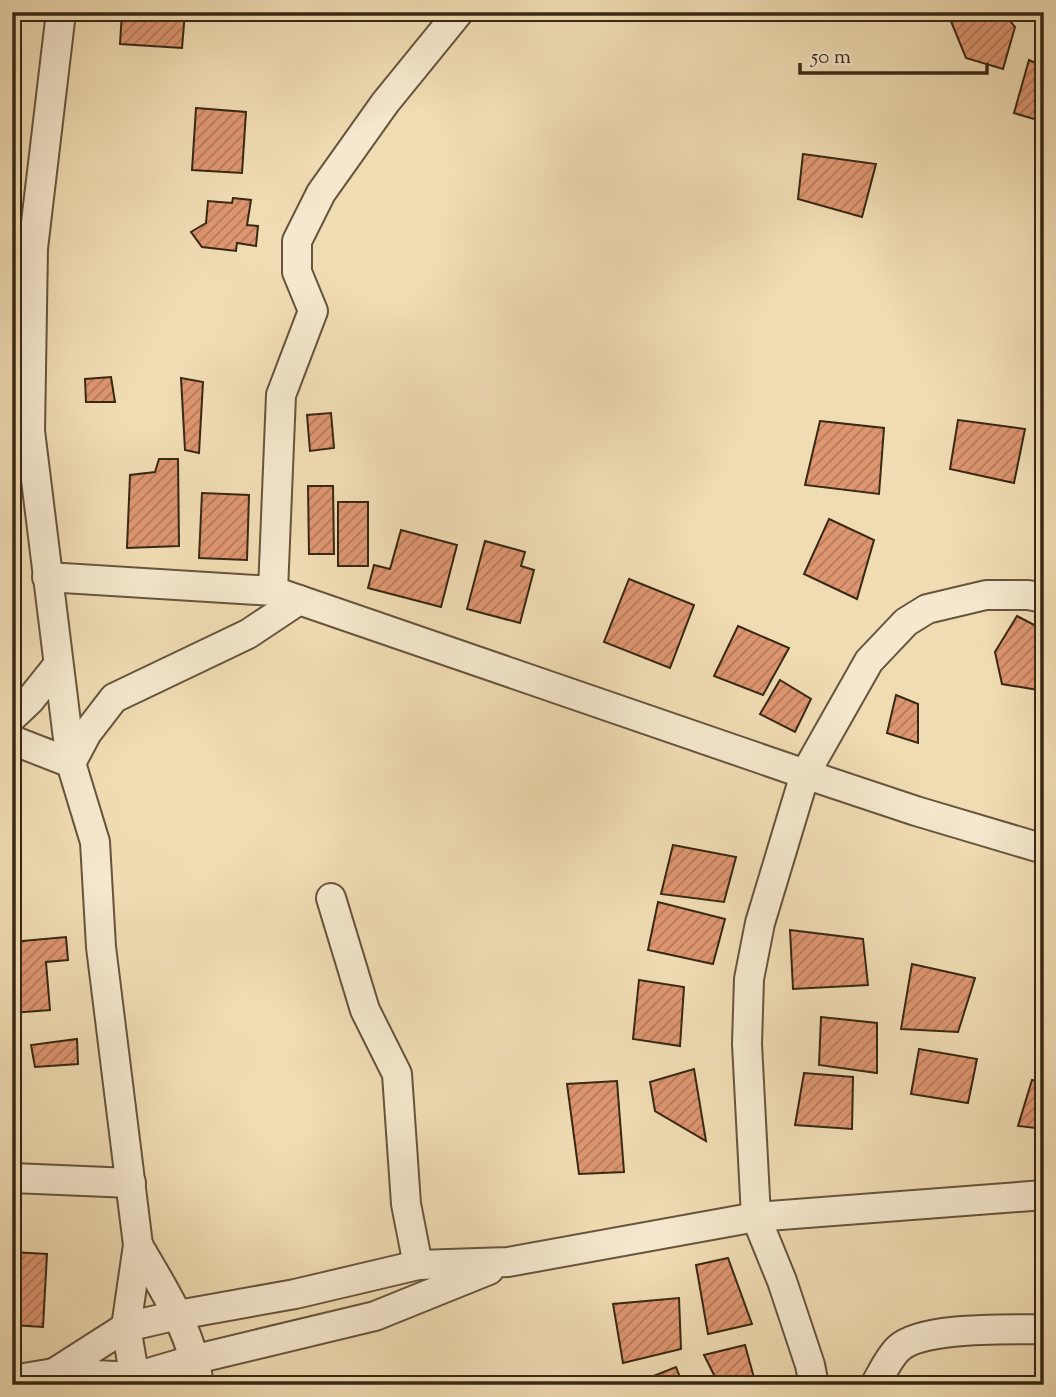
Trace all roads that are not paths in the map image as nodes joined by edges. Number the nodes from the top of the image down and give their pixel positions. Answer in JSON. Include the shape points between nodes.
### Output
{"nodes":[{"id":1,"x":61,"y":12,"type":"edge"},
{"id":2,"x":459,"y":12,"type":"edge"},
{"id":3,"x":47,"y":578,"type":"junction"},
{"id":4,"x":273,"y":591,"type":"junction"},
{"id":5,"x":1044,"y":598,"type":"edge"},
{"id":6,"x":299,"y":600,"type":"junction"},
{"id":7,"x":58,"y":665,"type":"junction"},
{"id":8,"x":12,"y":717,"type":"edge"},
{"id":9,"x":12,"y":740,"type":"edge"},
{"id":10,"x":71,"y":763,"type":"junction"},
{"id":11,"x":805,"y":774,"type":"junction"},
{"id":12,"x":1041,"y":839,"type":"edge"},
{"id":13,"x":331,"y":898,"type":"dead end"},
{"id":14,"x":12,"y":1178,"type":"edge"},
{"id":15,"x":131,"y":1183,"type":"junction"},
{"id":16,"x":1044,"y":1195,"type":"edge"},
{"id":17,"x":756,"y":1217,"type":"junction"},
{"id":18,"x":138,"y":1245,"type":"junction"},
{"id":19,"x":508,"y":1262,"type":"junction"},
{"id":20,"x":418,"y":1265,"type":"junction"},
{"id":21,"x":178,"y":1315,"type":"junction"},
{"id":22,"x":126,"y":1327,"type":"junction"},
{"id":23,"x":1044,"y":1329,"type":"edge"},
{"id":24,"x":198,"y":1372,"type":"edge"},
{"id":25,"x":54,"y":1373,"type":"junction"},
{"id":26,"x":12,"y":1381,"type":"edge"},
{"id":27,"x":135,"y":1381,"type":"edge"},
{"id":28,"x":814,"y":1385,"type":"edge"},
{"id":29,"x":875,"y":1385,"type":"edge"}],
"edges":[{"from":1,"to":3,"type":"street","via":[[33,248],[30,431]]},
{"from":2,"to":4,"type":"street","via":[[385,103],[329,182],[297,241],[297,272],[313,311],[281,396]]},
{"from":3,"to":4,"type":"street"},
{"from":3,"to":7,"type":"street"},
{"from":4,"to":6,"type":"street"},
{"from":5,"to":11,"type":"street","via":[[986,595],[927,609],[906,622],[869,661]]},
{"from":6,"to":10,"type":"street","via":[[248,634],[114,698]]},
{"from":6,"to":11,"type":"street"},
{"from":7,"to":8,"type":"street"},
{"from":7,"to":10,"type":"street"},
{"from":9,"to":10,"type":"street"},
{"from":10,"to":15,"type":"street","via":[[95,842],[101,947]]},
{"from":11,"to":12,"type":"street","via":[[916,811]]},
{"from":11,"to":17,"type":"street","via":[[760,923],[750,979],[747,1044]]},
{"from":13,"to":20,"type":"street","via":[[365,1010],[397,1074],[406,1204]]},
{"from":14,"to":15,"type":"street"},
{"from":15,"to":18,"type":"street"},
{"from":16,"to":17,"type":"street"},
{"from":17,"to":19,"type":"street"},
{"from":17,"to":28,"type":"street"},
{"from":18,"to":21,"type":"street"},
{"from":18,"to":22,"type":"street"},
{"from":19,"to":20,"type":"street"},
{"from":19,"to":24,"type":"street","via":[[375,1315]]},
{"from":20,"to":21,"type":"street"},
{"from":21,"to":22,"type":"street"},
{"from":21,"to":24,"type":"street"},
{"from":22,"to":25,"type":"street"},
{"from":22,"to":27,"type":"street"},
{"from":23,"to":29,"type":"street","via":[[922,1335],[899,1348]]},
{"from":24,"to":27,"type":"street"},
{"from":25,"to":26,"type":"street"},
{"from":25,"to":27,"type":"street"}]}
